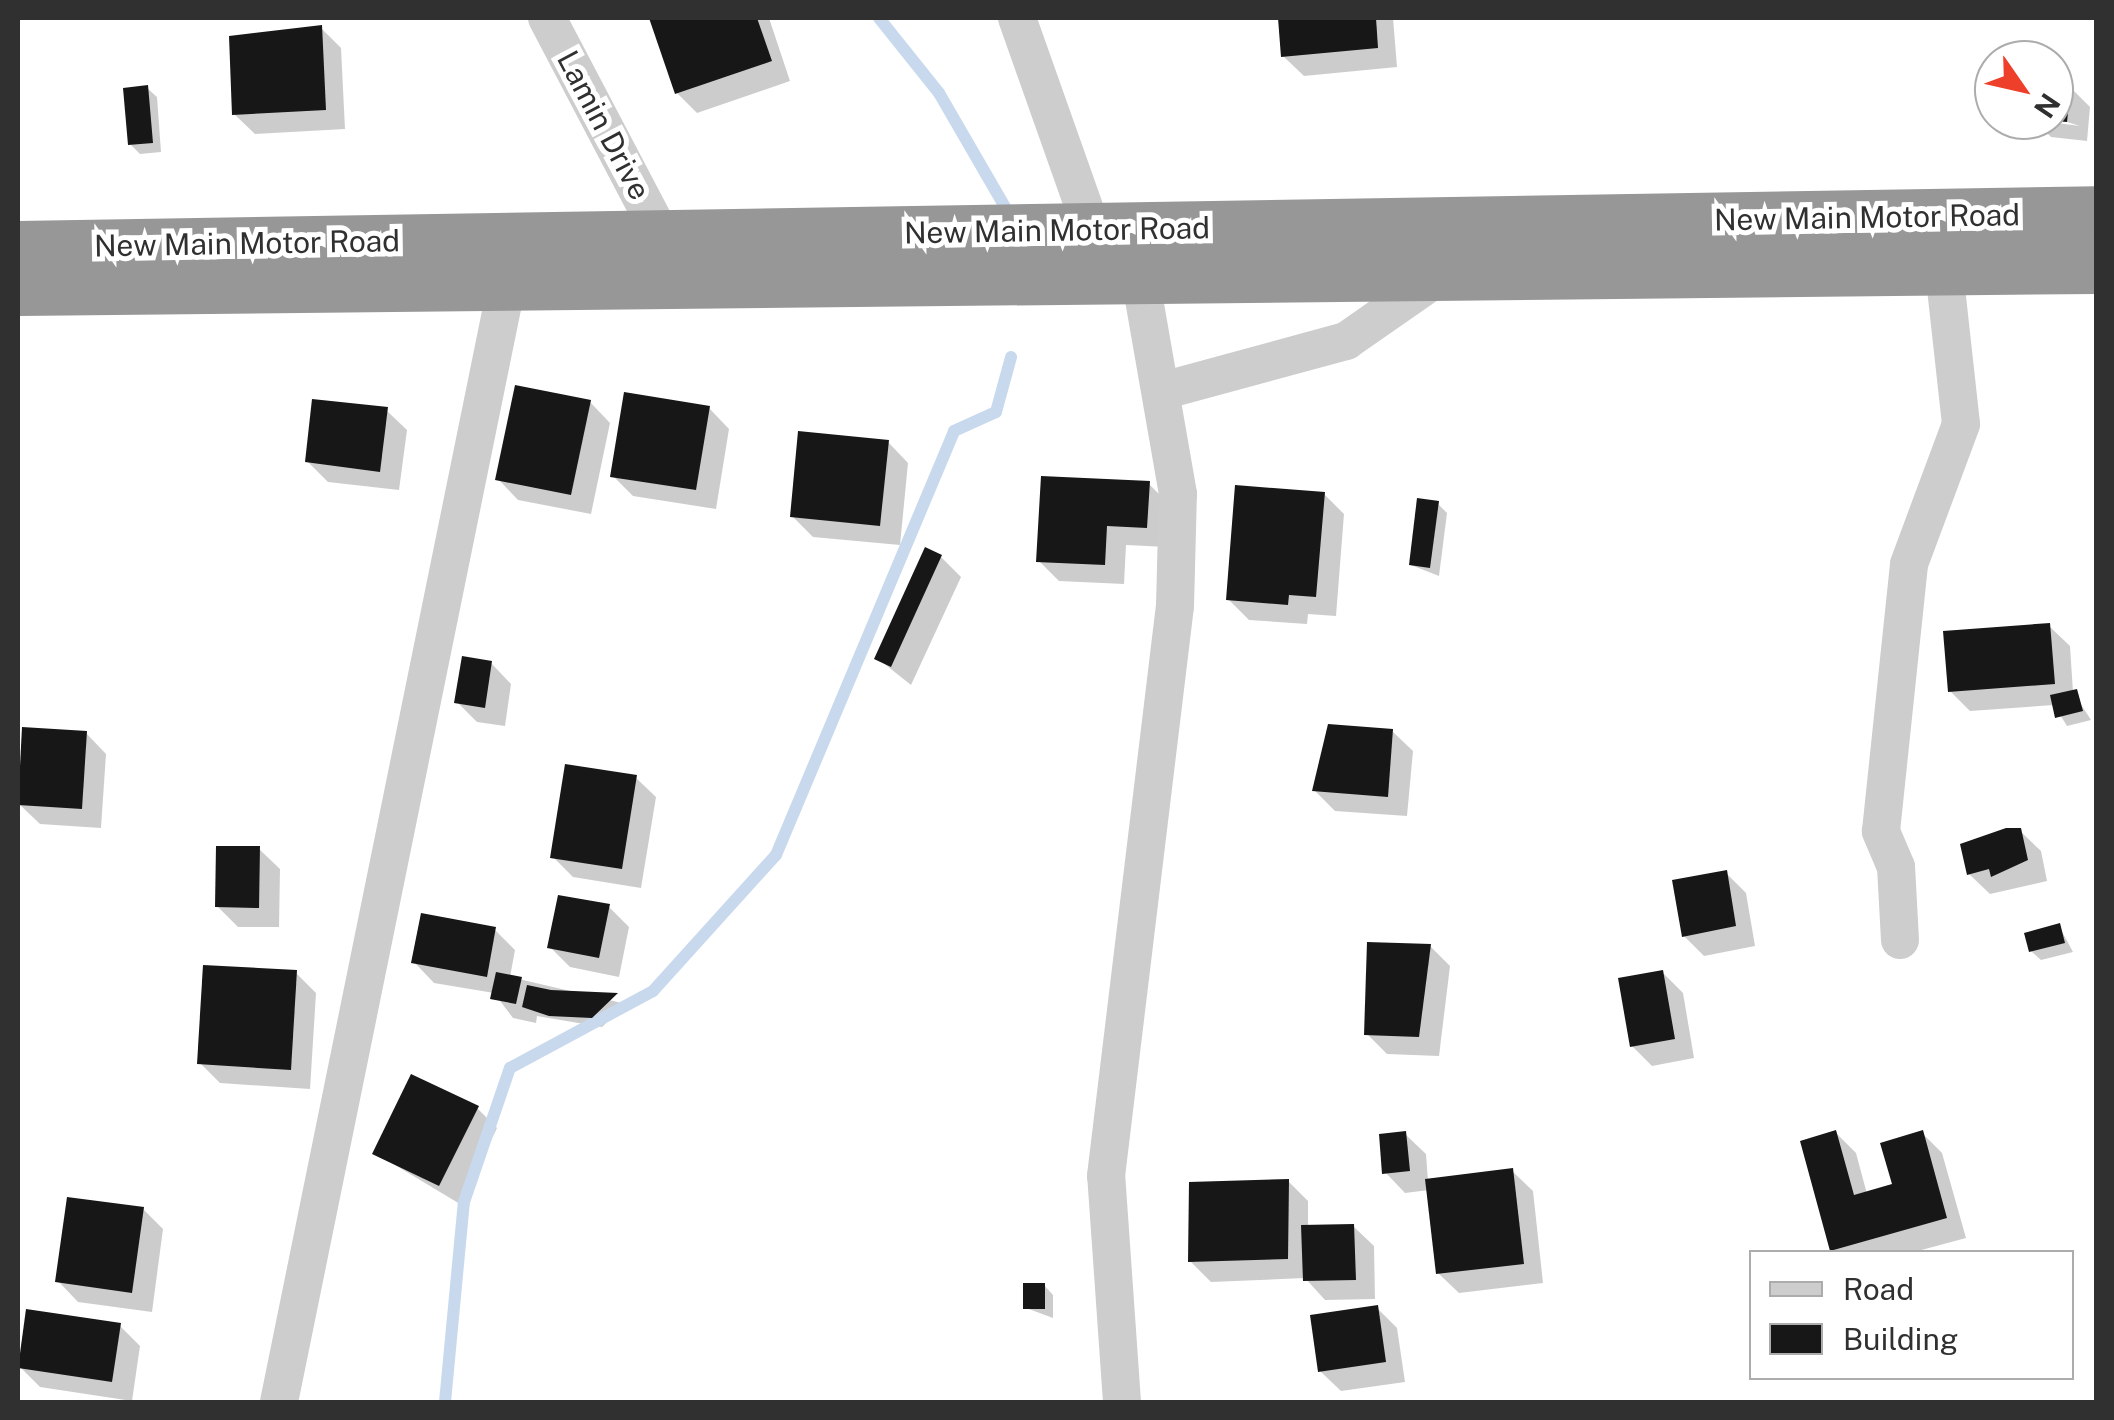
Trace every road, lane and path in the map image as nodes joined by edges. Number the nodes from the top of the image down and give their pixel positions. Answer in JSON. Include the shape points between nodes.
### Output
{"nodes":[{"id":1,"x":548,"y":18,"type":"edge"},
{"id":2,"x":1017,"y":18,"type":"edge"},
{"id":3,"x":2096,"y":214,"type":"edge"},
{"id":4,"x":1092,"y":230,"type":"junction"},
{"id":5,"x":660,"y":233,"type":"junction"},
{"id":6,"x":18,"y":248,"type":"edge"},
{"id":7,"x":2096,"y":266,"type":"edge"},
{"id":8,"x":1944,"y":269,"type":"junction"},
{"id":9,"x":1139,"y":270,"type":"junction"},
{"id":10,"x":1442,"y":274,"type":"junction"},
{"id":11,"x":508,"y":278,"type":"junction"},
{"id":12,"x":18,"y":288,"type":"edge"},
{"id":13,"x":1162,"y":392,"type":"junction"},
{"id":14,"x":1900,"y":940,"type":"dead end"},
{"id":15,"x":279,"y":1402,"type":"edge"},
{"id":16,"x":1122,"y":1402,"type":"edge"}],
"edges":[{"from":1,"to":5,"type":"street","name":"Lamin Drive"},
{"from":2,"to":4,"type":"street"},
{"from":3,"to":4,"type":"highway","name":"New Main Motor Road"},
{"from":4,"to":5,"type":"highway","name":"New Main Motor Road"},
{"from":5,"to":6,"type":"highway","name":"New Main Motor Road"},
{"from":7,"to":8,"type":"highway","name":"New Main Motor Road"},
{"from":8,"to":10,"type":"highway","name":"New Main Motor Road"},
{"from":8,"to":14,"type":"street","via":[[1961,424],[1909,564],[1881,831],[1896,867]]},
{"from":9,"to":10,"type":"highway","name":"New Main Motor Road"},
{"from":9,"to":11,"type":"highway","name":"New Main Motor Road"},
{"from":9,"to":13,"type":"street"},
{"from":10,"to":13,"type":"street","via":[[1346,341]]},
{"from":11,"to":12,"type":"highway","name":"New Main Motor Road"},
{"from":11,"to":15,"type":"street"},
{"from":13,"to":16,"type":"street","via":[[1178,494],[1176,606],[1106,1176]]}]}
